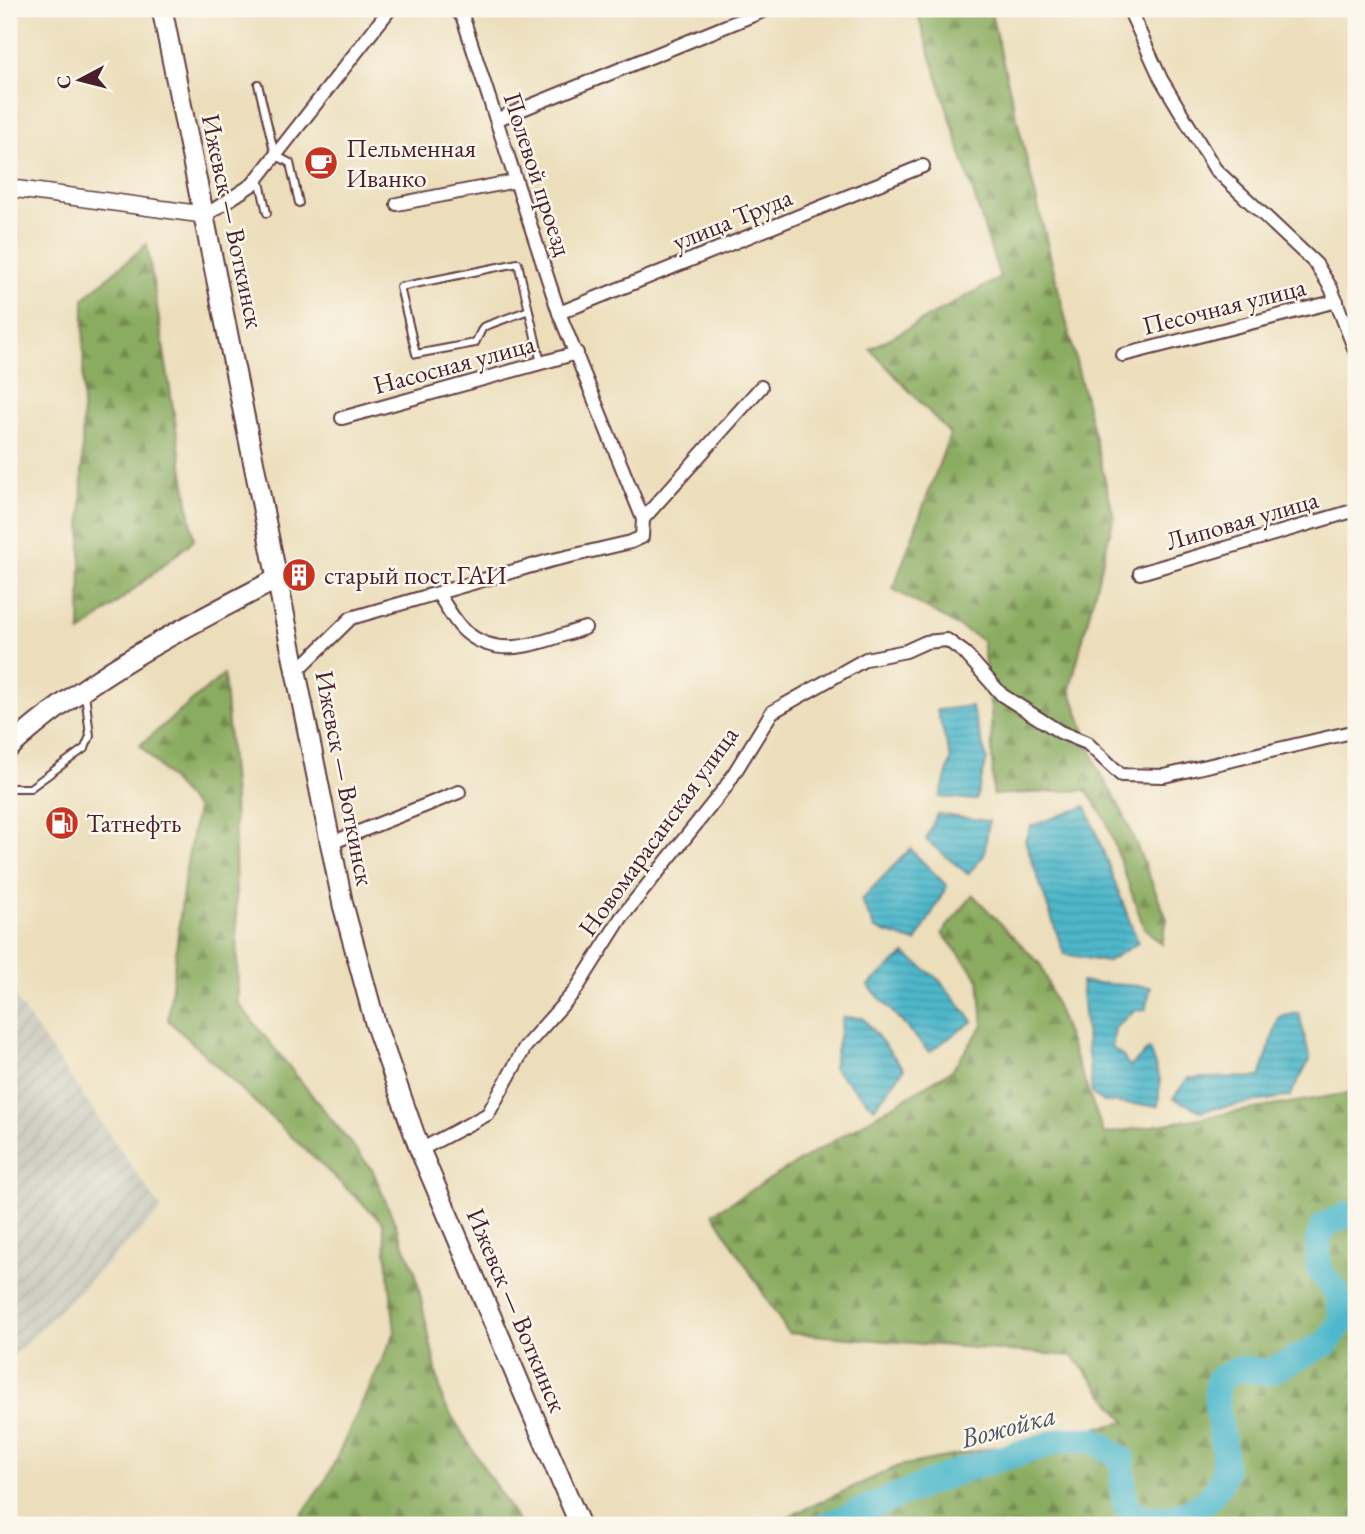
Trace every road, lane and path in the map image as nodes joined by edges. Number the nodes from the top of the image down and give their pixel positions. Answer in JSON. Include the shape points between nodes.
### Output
{"nodes":[{"id":1,"x":162,"y":9,"type":"edge"},
{"id":2,"x":390,"y":9,"type":"edge"},
{"id":3,"x":456,"y":9,"type":"edge"},
{"id":4,"x":768,"y":9,"type":"edge"},
{"id":5,"x":1129,"y":9,"type":"edge"},
{"id":6,"x":258,"y":85,"type":"dead end"},
{"id":7,"x":498,"y":119,"type":"junction"},
{"id":8,"x":275,"y":155,"type":"junction"},
{"id":9,"x":923,"y":166,"type":"dead end"},
{"id":10,"x":259,"y":176,"type":"junction"},
{"id":11,"x":516,"y":181,"type":"junction"},
{"id":12,"x":9,"y":188,"type":"edge"},
{"id":13,"x":299,"y":203,"type":"dead end"},
{"id":14,"x":397,"y":204,"type":"dead end"},
{"id":15,"x":267,"y":213,"type":"dead end"},
{"id":16,"x":206,"y":215,"type":"junction"},
{"id":17,"x":1337,"y":301,"type":"junction"},
{"id":18,"x":529,"y":310,"type":"junction"},
{"id":19,"x":559,"y":313,"type":"junction"},
{"id":20,"x":1356,"y":352,"type":"edge"},
{"id":21,"x":577,"y":354,"type":"junction"},
{"id":22,"x":1122,"y":355,"type":"dead end"},
{"id":23,"x":541,"y":363,"type":"junction"},
{"id":24,"x":761,"y":387,"type":"dead end"},
{"id":25,"x":342,"y":418,"type":"dead end"},
{"id":26,"x":1356,"y":510,"type":"edge"},
{"id":27,"x":643,"y":519,"type":"junction"},
{"id":28,"x":1140,"y":573,"type":"dead end"},
{"id":29,"x":279,"y":578,"type":"junction"},
{"id":30,"x":438,"y":594,"type":"junction"},
{"id":31,"x":585,"y":628,"type":"dead end"},
{"id":32,"x":298,"y":670,"type":"junction"},
{"id":33,"x":85,"y":687,"type":"junction"},
{"id":34,"x":1356,"y":731,"type":"edge"},
{"id":35,"x":9,"y":748,"type":"edge"},
{"id":36,"x":9,"y":788,"type":"edge"},
{"id":37,"x":459,"y":792,"type":"dead end"},
{"id":38,"x":331,"y":843,"type":"junction"},
{"id":39,"x":420,"y":1150,"type":"junction"},
{"id":40,"x":580,"y":1525,"type":"edge"}],
"edges":[{"from":1,"to":16,"type":"main road","name":"Ижевск — Воткинск"},
{"from":2,"to":8,"type":"street"},
{"from":3,"to":7,"type":"street","name":"Полевой проезд"},
{"from":4,"to":7,"type":"street"},
{"from":5,"to":17,"type":"street","via":[[1161,79],[1215,169],[1316,264]]},
{"from":6,"to":8,"type":"lane"},
{"from":7,"to":11,"type":"street","name":"Полевой проезд"},
{"from":8,"to":10,"type":"street"},
{"from":8,"to":13,"type":"lane","via":[[290,163]]},
{"from":9,"to":19,"type":"street","name":"улица Труда"},
{"from":10,"to":15,"type":"lane"},
{"from":10,"to":16,"type":"street"},
{"from":11,"to":14,"type":"street"},
{"from":11,"to":19,"type":"street","name":"Полевой проезд"},
{"from":12,"to":16,"type":"street"},
{"from":16,"to":29,"type":"main road","name":"Ижевск — Воткинск"},
{"from":17,"to":20,"type":"street"},
{"from":17,"to":22,"type":"street","name":"Песочная улица"},
{"from":18,"to":18,"type":"lane","via":[[518,263],[400,287],[416,354],[475,343],[483,327]]},
{"from":18,"to":23,"type":"lane"},
{"from":19,"to":21,"type":"street","name":"Полевой проезд"},
{"from":21,"to":23,"type":"street","name":"Насосная улица"},
{"from":21,"to":27,"type":"street","name":"Полевой проезд"},
{"from":23,"to":25,"type":"street","name":"Насосная улица"},
{"from":24,"to":27,"type":"street"},
{"from":26,"to":28,"type":"street","name":"Липовая улица"},
{"from":27,"to":30,"type":"street","via":[[642,537]]},
{"from":29,"to":32,"type":"main road","name":"Ижевск — Воткинск"},
{"from":29,"to":33,"type":"main road","via":[[142,649]]},
{"from":30,"to":31,"type":"street","via":[[465,632],[492,649],[527,645]]},
{"from":30,"to":32,"type":"street","via":[[351,618]]},
{"from":32,"to":38,"type":"main road","name":"Ижевск — Воткинск"},
{"from":33,"to":35,"type":"main road"},
{"from":33,"to":36,"type":"lane","via":[[90,736],[85,748],[30,788]]},
{"from":34,"to":39,"type":"street","name":"Новомарасанская улица","via":[[1164,776],[1121,775],[1087,743],[1060,732],[1002,695],[965,653],[947,640],[866,659],[772,712],[725,788],[621,918],[575,991],[525,1047],[488,1114]]},
{"from":37,"to":38,"type":"street"},
{"from":38,"to":39,"type":"main road","name":"Ижевск — Воткинск","via":[[376,1026]]},
{"from":39,"to":40,"type":"main road","name":"Ижевск — Воткинск"}]}
